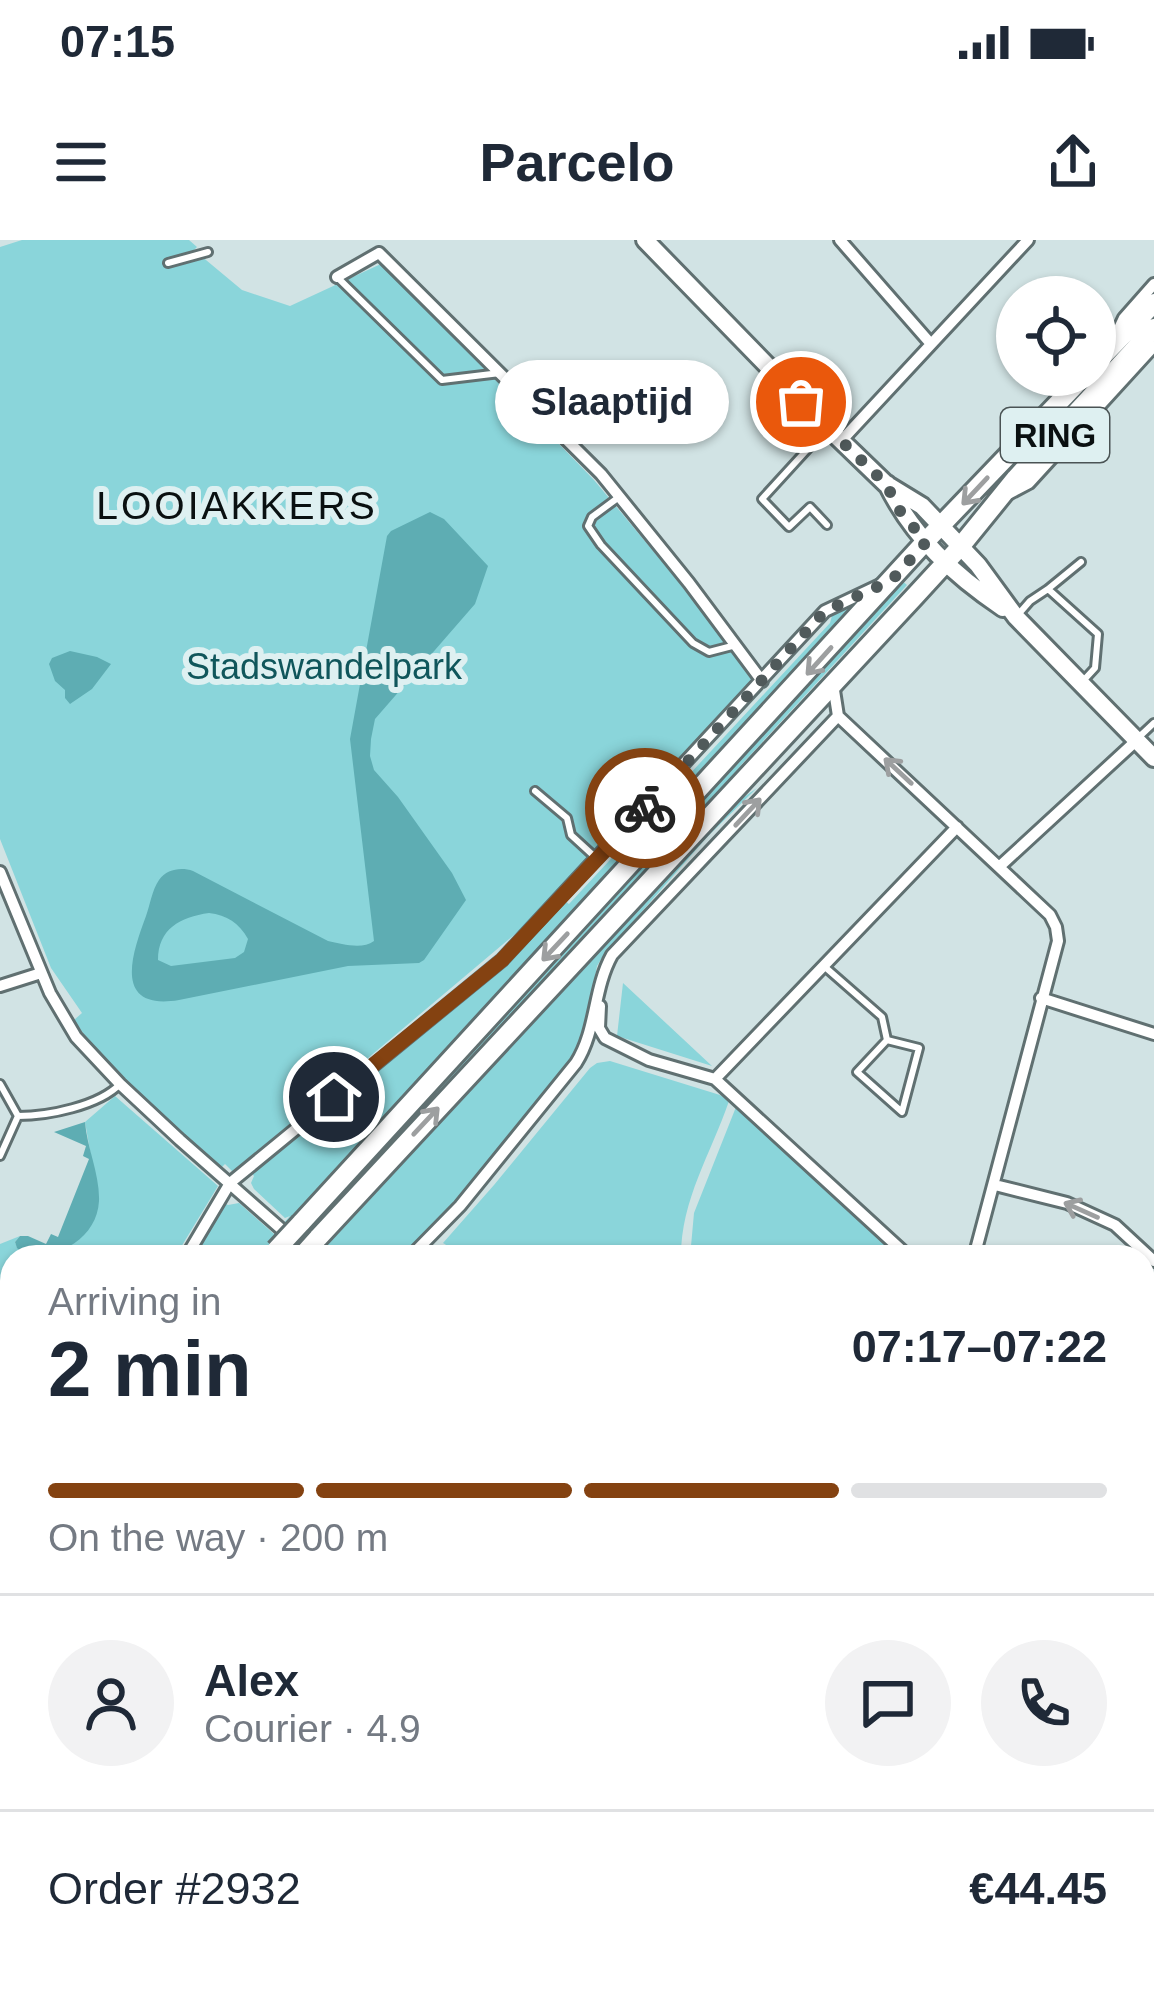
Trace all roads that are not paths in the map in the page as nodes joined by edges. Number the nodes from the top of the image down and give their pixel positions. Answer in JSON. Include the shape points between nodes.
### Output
{"nodes":[{"id":1,"x":645,"y":240,"type":"edge"},
{"id":2,"x":840,"y":240,"type":"edge"},
{"id":3,"x":1028,"y":240,"type":"edge"},
{"id":4,"x":380,"y":247,"type":"edge"},
{"id":5,"x":208,"y":252,"type":"dead end"},
{"id":6,"x":168,"y":263,"type":"dead end"},
{"id":7,"x":337,"y":277,"type":"joint"},
{"id":8,"x":1154,"y":284,"type":"edge"},
{"id":9,"x":1154,"y":303,"type":"edge"},
{"id":10,"x":1154,"y":328,"type":"edge"},
{"id":11,"x":1116,"y":331,"type":"edge"},
{"id":12,"x":1116,"y":342,"type":"edge"},
{"id":13,"x":931,"y":344,"type":"junction"},
{"id":14,"x":1154,"y":346,"type":"edge"},
{"id":15,"x":501,"y":373,"type":"junction"},
{"id":16,"x":1065,"y":396,"type":"edge"},
{"id":17,"x":835,"y":434,"type":"junction"},
{"id":18,"x":886,"y":484,"type":"junction"},
{"id":19,"x":620,"y":496,"type":"junction"},
{"id":20,"x":1001,"y":497,"type":"junction"},
{"id":21,"x":827,"y":525,"type":"dead end"},
{"id":22,"x":941,"y":526,"type":"junction"},
{"id":23,"x":926,"y":542,"type":"junction"},
{"id":24,"x":960,"y":547,"type":"junction"},
{"id":25,"x":1082,"y":562,"type":"dead end"},
{"id":26,"x":945,"y":563,"type":"junction"},
{"id":27,"x":892,"y":580,"type":"junction"},
{"id":28,"x":1048,"y":590,"type":"junction"},
{"id":29,"x":1016,"y":617,"type":"junction"},
{"id":30,"x":736,"y":645,"type":"junction"},
{"id":31,"x":762,"y":681,"type":"junction"},
{"id":32,"x":1080,"y":683,"type":"junction"},
{"id":33,"x":833,"y":684,"type":"junction"},
{"id":34,"x":838,"y":716,"type":"junction"},
{"id":35,"x":1154,"y":723,"type":"edge"},
{"id":36,"x":1137,"y":740,"type":"junction"},
{"id":37,"x":1154,"y":758,"type":"edge"},
{"id":38,"x":535,"y":791,"type":"dead end"},
{"id":39,"x":957,"y":827,"type":"junction"},
{"id":40,"x":598,"y":860,"type":"junction"},
{"id":41,"x":999,"y":867,"type":"junction"},
{"id":42,"x":0,"y":872,"type":"edge"},
{"id":43,"x":825,"y":967,"type":"junction"},
{"id":44,"x":41,"y":973,"type":"junction"},
{"id":45,"x":0,"y":986,"type":"edge"},
{"id":46,"x":599,"y":998,"type":"junction"},
{"id":47,"x":1041,"y":998,"type":"junction"},
{"id":48,"x":1154,"y":1034,"type":"edge"},
{"id":49,"x":887,"y":1040,"type":"junction"},
{"id":50,"x":716,"y":1079,"type":"junction"},
{"id":51,"x":0,"y":1084,"type":"edge"},
{"id":52,"x":120,"y":1084,"type":"junction"},
{"id":53,"x":18,"y":1116,"type":"junction"},
{"id":54,"x":0,"y":1156,"type":"edge"},
{"id":55,"x":230,"y":1183,"type":"junction"},
{"id":56,"x":995,"y":1185,"type":"junction"},
{"id":57,"x":193,"y":1245,"type":"edge"},
{"id":58,"x":281,"y":1245,"type":"edge"},
{"id":59,"x":312,"y":1245,"type":"edge"},
{"id":60,"x":319,"y":1245,"type":"edge"},
{"id":61,"x":422,"y":1245,"type":"edge"},
{"id":62,"x":897,"y":1245,"type":"edge"},
{"id":63,"x":978,"y":1245,"type":"edge"},
{"id":64,"x":1136,"y":1245,"type":"edge"}],
"edges":[{"from":1,"to":17,"type":"main road"},
{"from":2,"to":13,"type":"street"},
{"from":3,"to":13,"type":"street"},
{"from":4,"to":7,"type":"street"},
{"from":4,"to":15,"type":"street"},
{"from":5,"to":6,"type":"lane"},
{"from":7,"to":15,"type":"lane","via":[[442,380]]},
{"from":8,"to":11,"type":"street"},
{"from":9,"to":12,"type":"main road"},
{"from":10,"to":20,"type":"main road","number":"RING"},
{"from":13,"to":17,"type":"street"},
{"from":14,"to":20,"type":"street","via":[[1029,483]]},
{"from":15,"to":19,"type":"street"},
{"from":16,"to":22,"type":"main road","number":"RING","one_way":true},
{"from":17,"to":18,"type":"main road"},
{"from":17,"to":21,"type":"lane","via":[[788,467],[762,499],[789,527],[810,507]]},
{"from":18,"to":22,"type":"main road"},
{"from":18,"to":23,"type":"main road"},
{"from":19,"to":30,"type":"street"},
{"from":19,"to":30,"type":"lane","via":[[588,526],[601,545],[694,643],[709,652]]},
{"from":20,"to":24,"type":"main road","number":"RING"},
{"from":22,"to":23,"type":"main road","number":"RING"},
{"from":22,"to":24,"type":"main road"},
{"from":23,"to":26,"type":"main road"},
{"from":23,"to":27,"type":"main road","number":"RING"},
{"from":24,"to":26,"type":"main road","number":"RING"},
{"from":24,"to":29,"type":"main road"},
{"from":25,"to":28,"type":"lane"},
{"from":26,"to":29,"type":"main road"},
{"from":26,"to":33,"type":"main road","number":"RING"},
{"from":27,"to":31,"type":"street","via":[[825,611]]},
{"from":27,"to":58,"type":"main road","number":"RING","one_way":true,"bridge":true},
{"from":28,"to":29,"type":"lane"},
{"from":28,"to":32,"type":"lane","via":[[1098,634],[1095,668]]},
{"from":29,"to":32,"type":"main road"},
{"from":30,"to":31,"type":"street"},
{"from":31,"to":40,"type":"street"},
{"from":32,"to":36,"type":"main road"},
{"from":33,"to":34,"type":"street"},
{"from":60,"to":33,"type":"main road","number":"RING","one_way":true},
{"from":39,"to":34,"type":"street","one_way":true},
{"from":46,"to":34,"type":"street","one_way":true,"via":[[612,955]]},
{"from":35,"to":36,"type":"lane"},
{"from":36,"to":37,"type":"main road"},
{"from":36,"to":41,"type":"street"},
{"from":38,"to":40,"type":"lane"},
{"from":39,"to":41,"type":"street"},
{"from":39,"to":43,"type":"street"},
{"from":40,"to":55,"type":"street","via":[[478,981]]},
{"from":41,"to":47,"type":"street","via":[[1056,927]]},
{"from":42,"to":44,"type":"street"},
{"from":43,"to":49,"type":"lane","via":[[882,1017]]},
{"from":43,"to":50,"type":"street"},
{"from":44,"to":45,"type":"street"},
{"from":44,"to":52,"type":"street","via":[[76,1036]]},
{"from":46,"to":50,"type":"street","via":[[601,1034],[610,1042]]},
{"from":46,"to":61,"type":"street","via":[[567,1076]]},
{"from":47,"to":48,"type":"street"},
{"from":47,"to":56,"type":"street"},
{"from":49,"to":49,"type":"lane","via":[[857,1072],[902,1112],[920,1048]]},
{"from":50,"to":62,"type":"street"},
{"from":51,"to":53,"type":"lane"},
{"from":52,"to":53,"type":"lane","via":[[109,1095]]},
{"from":52,"to":55,"type":"street"},
{"from":53,"to":54,"type":"lane"},
{"from":55,"to":57,"type":"street"},
{"from":55,"to":59,"type":"street"},
{"from":56,"to":63,"type":"street"},
{"from":64,"to":56,"type":"street","one_way":true,"via":[[1067,1203]]}]}
